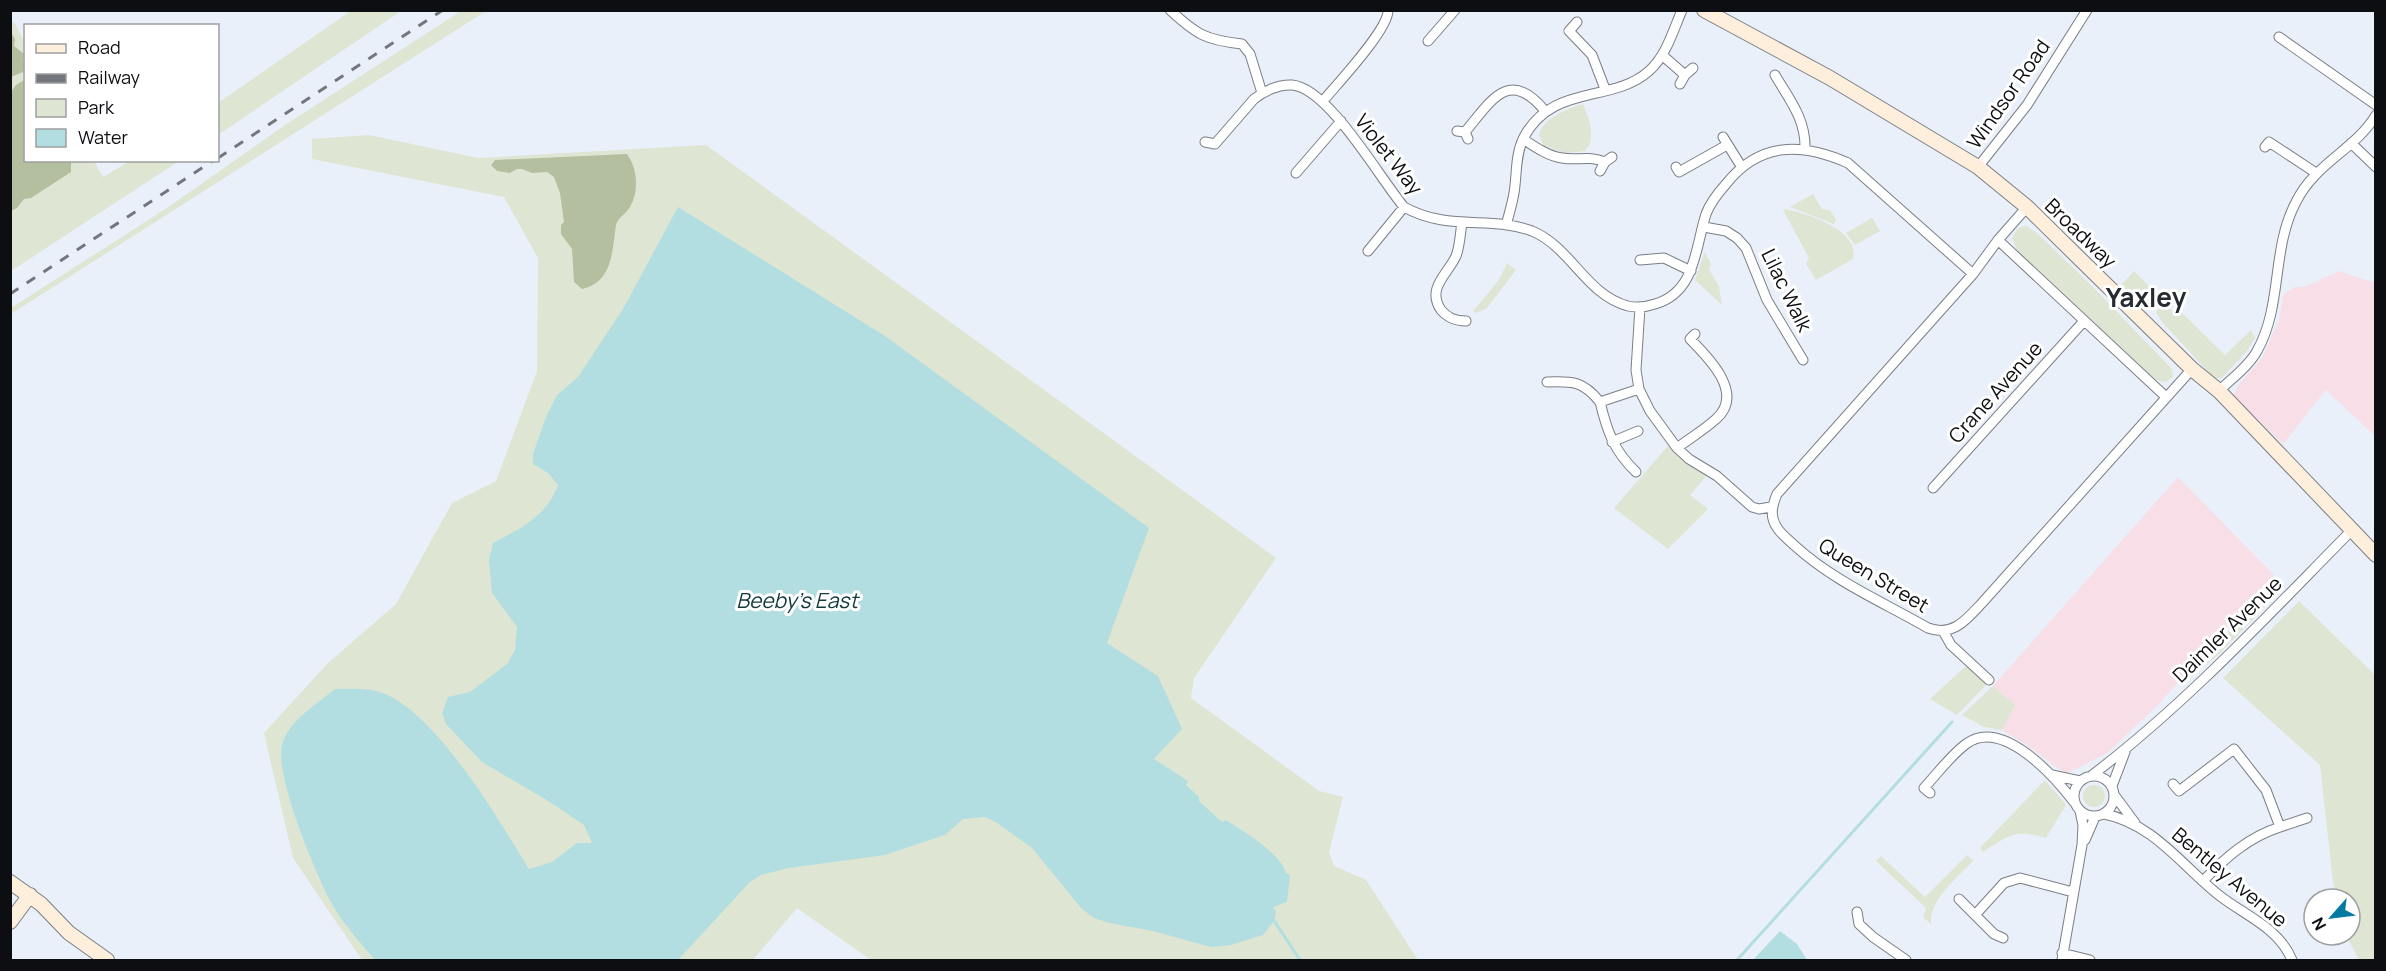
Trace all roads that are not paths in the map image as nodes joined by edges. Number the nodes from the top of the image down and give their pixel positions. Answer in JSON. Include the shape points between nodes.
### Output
{"nodes":[{"id":1,"x":1170,"y":10,"type":"edge"},
{"id":2,"x":1388,"y":10,"type":"edge"},
{"id":3,"x":1455,"y":10,"type":"edge"},
{"id":4,"x":1682,"y":10,"type":"edge"},
{"id":5,"x":1704,"y":10,"type":"edge"},
{"id":6,"x":2087,"y":10,"type":"edge"},
{"id":7,"x":1577,"y":22,"type":"dead end"},
{"id":8,"x":2279,"y":37,"type":"dead end"},
{"id":9,"x":1428,"y":41,"type":"dead end"},
{"id":10,"x":1662,"y":55,"type":"junction"},
{"id":11,"x":1775,"y":75,"type":"dead end"},
{"id":12,"x":1680,"y":84,"type":"dead end"},
{"id":13,"x":1605,"y":90,"type":"junction"},
{"id":14,"x":1262,"y":93,"type":"junction"},
{"id":15,"x":1323,"y":101,"type":"junction"},
{"id":16,"x":2376,"y":105,"type":"edge"},
{"id":17,"x":1545,"y":111,"type":"junction"},
{"id":18,"x":2376,"y":115,"type":"edge"},
{"id":19,"x":1341,"y":121,"type":"junction"},
{"id":20,"x":1463,"y":134,"type":"dead end"},
{"id":21,"x":1523,"y":139,"type":"junction"},
{"id":22,"x":1205,"y":142,"type":"dead end"},
{"id":23,"x":2351,"y":143,"type":"junction"},
{"id":24,"x":2265,"y":147,"type":"dead end"},
{"id":25,"x":1804,"y":148,"type":"junction"},
{"id":26,"x":1606,"y":163,"type":"dead end"},
{"id":27,"x":1741,"y":166,"type":"junction"},
{"id":28,"x":1676,"y":167,"type":"dead end"},
{"id":29,"x":1978,"y":167,"type":"junction"},
{"id":30,"x":2376,"y":167,"type":"edge"},
{"id":31,"x":1296,"y":173,"type":"dead end"},
{"id":32,"x":2316,"y":174,"type":"junction"},
{"id":33,"x":1404,"y":207,"type":"junction"},
{"id":34,"x":2027,"y":207,"type":"junction"},
{"id":35,"x":1462,"y":224,"type":"junction"},
{"id":36,"x":1506,"y":225,"type":"junction"},
{"id":37,"x":1704,"y":227,"type":"junction"},
{"id":38,"x":1998,"y":240,"type":"junction"},
{"id":39,"x":1368,"y":251,"type":"dead end"},
{"id":40,"x":1644,"y":258,"type":"dead end"},
{"id":41,"x":1691,"y":271,"type":"junction"},
{"id":42,"x":1973,"y":274,"type":"junction"},
{"id":43,"x":1640,"y":308,"type":"junction"},
{"id":44,"x":1466,"y":321,"type":"dead end"},
{"id":45,"x":2084,"y":321,"type":"junction"},
{"id":46,"x":1690,"y":340,"type":"dead end"},
{"id":47,"x":1803,"y":360,"type":"dead end"},
{"id":48,"x":2192,"y":369,"type":"junction"},
{"id":49,"x":1547,"y":382,"type":"dead end"},
{"id":50,"x":1639,"y":389,"type":"junction"},
{"id":51,"x":2219,"y":391,"type":"junction"},
{"id":52,"x":2166,"y":397,"type":"junction"},
{"id":53,"x":1600,"y":402,"type":"junction"},
{"id":54,"x":1638,"y":431,"type":"dead end"},
{"id":55,"x":1612,"y":442,"type":"junction"},
{"id":56,"x":1677,"y":448,"type":"junction"},
{"id":57,"x":1636,"y":472,"type":"dead end"},
{"id":58,"x":1933,"y":488,"type":"dead end"},
{"id":59,"x":1772,"y":507,"type":"junction"},
{"id":60,"x":2351,"y":531,"type":"junction"},
{"id":61,"x":2376,"y":555,"type":"edge"},
{"id":62,"x":1943,"y":631,"type":"junction"},
{"id":63,"x":1989,"y":680,"type":"dead end"},
{"id":64,"x":2126,"y":750,"type":"junction"},
{"id":65,"x":2052,"y":775,"type":"junction"},
{"id":66,"x":2091,"y":776,"type":"junction"},
{"id":67,"x":2080,"y":781,"type":"junction"},
{"id":68,"x":2173,"y":783,"type":"dead end"},
{"id":69,"x":2113,"y":791,"type":"junction"},
{"id":70,"x":1930,"y":793,"type":"dead end"},
{"id":71,"x":2074,"y":802,"type":"junction"},
{"id":72,"x":2080,"y":811,"type":"junction"},
{"id":73,"x":2099,"y":815,"type":"junction"},
{"id":74,"x":2307,"y":818,"type":"dead end"},
{"id":75,"x":2139,"y":827,"type":"junction"},
{"id":76,"x":2280,"y":827,"type":"junction"},
{"id":77,"x":2082,"y":845,"type":"junction"},
{"id":78,"x":2204,"y":880,"type":"junction"},
{"id":79,"x":10,"y":882,"type":"edge"},
{"id":80,"x":2073,"y":892,"type":"junction"},
{"id":81,"x":30,"y":895,"type":"junction"},
{"id":82,"x":1959,"y":900,"type":"dead end"},
{"id":83,"x":1857,"y":912,"type":"dead end"},
{"id":84,"x":1975,"y":915,"type":"junction"},
{"id":85,"x":10,"y":922,"type":"edge"},
{"id":86,"x":1859,"y":924,"type":"junction"},
{"id":87,"x":1847,"y":925,"type":"dead end"},
{"id":88,"x":2003,"y":938,"type":"dead end"},
{"id":89,"x":2062,"y":957,"type":"edge"},
{"id":90,"x":107,"y":960,"type":"edge"},
{"id":91,"x":1906,"y":960,"type":"edge"},
{"id":92,"x":2090,"y":960,"type":"edge"},
{"id":93,"x":2292,"y":960,"type":"edge"}],
"edges":[{"from":1,"to":14,"type":"street","via":[[1198,35],[1242,44],[1250,54]]},
{"from":2,"to":15,"type":"street","via":[[1375,38]]},
{"from":3,"to":9,"type":"street"},
{"from":4,"to":10,"type":"street"},
{"from":5,"to":29,"type":"main road","name":"Broadway","via":[[1830,78]]},
{"from":6,"to":29,"type":"street","name":"Windsor Road","via":[[2027,105]]},
{"from":7,"to":13,"type":"street","via":[[1569,31],[1592,55]]},
{"from":8,"to":16,"type":"street","via":[[2301,47]]},
{"from":10,"to":12,"type":"street","via":[[1689,72]]},
{"from":10,"to":13,"type":"street","via":[[1641,77]]},
{"from":11,"to":25,"type":"street","via":[[1786,87],[1805,132]]},
{"from":13,"to":17,"type":"street"},
{"from":14,"to":15,"type":"street","name":"Violet Way","via":[[1293,85]]},
{"from":14,"to":22,"type":"street","via":[[1215,144]]},
{"from":15,"to":19,"type":"street","name":"Violet Way"},
{"from":17,"to":20,"type":"street","via":[[1527,93],[1502,92]]},
{"from":17,"to":21,"type":"street"},
{"from":18,"to":23,"type":"street"},
{"from":19,"to":31,"type":"street"},
{"from":19,"to":33,"type":"street","name":"Violet Way"},
{"from":21,"to":26,"type":"street","via":[[1561,158],[1592,157]]},
{"from":21,"to":36,"type":"street"},
{"from":23,"to":30,"type":"street"},
{"from":23,"to":32,"type":"street"},
{"from":24,"to":32,"type":"street","via":[[2270,142]]},
{"from":25,"to":27,"type":"street","via":[[1769,153]]},
{"from":25,"to":42,"type":"street","via":[[1827,154],[1856,169]]},
{"from":27,"to":28,"type":"street","via":[[1725,141],[1679,172]]},
{"from":27,"to":37,"type":"street","via":[[1706,213]]},
{"from":29,"to":34,"type":"main road","name":"Broadway"},
{"from":32,"to":51,"type":"street","via":[[2296,201],[2280,244],[2269,326],[2256,353]]},
{"from":33,"to":35,"type":"street","name":"Violet Way"},
{"from":33,"to":39,"type":"street"},
{"from":34,"to":38,"type":"street"},
{"from":34,"to":48,"type":"main road","name":"Broadway"},
{"from":35,"to":36,"type":"street","name":"Violet Way"},
{"from":35,"to":44,"type":"street","via":[[1456,256],[1441,278],[1436,294],[1443,312],[1450,318]]},
{"from":36,"to":43,"type":"street","name":"Violet Way","via":[[1544,237],[1605,295]]},
{"from":37,"to":41,"type":"street"},
{"from":37,"to":47,"type":"street","name":"Lilac Walk","via":[[1725,231],[1746,248],[1767,300]]},
{"from":38,"to":42,"type":"street"},
{"from":38,"to":45,"type":"street"},
{"from":40,"to":41,"type":"street","via":[[1664,258]]},
{"from":41,"to":43,"type":"street","via":[[1670,297]]},
{"from":42,"to":59,"type":"street","via":[[1777,494]]},
{"from":43,"to":50,"type":"street","via":[[1636,362]]},
{"from":45,"to":52,"type":"street"},
{"from":45,"to":58,"type":"street","name":"Crane Avenue"},
{"from":46,"to":56,"type":"street","via":[[1715,367],[1727,398],[1716,419]]},
{"from":48,"to":51,"type":"main road","name":"Broadway"},
{"from":48,"to":52,"type":"street","name":"Queen Street"},
{"from":49,"to":53,"type":"street","via":[[1571,381],[1591,390]]},
{"from":50,"to":53,"type":"street"},
{"from":50,"to":56,"type":"street"},
{"from":51,"to":60,"type":"main road","name":"Broadway"},
{"from":52,"to":62,"type":"street","name":"Queen Street","via":[[1966,620]]},
{"from":53,"to":55,"type":"street"},
{"from":54,"to":55,"type":"street"},
{"from":55,"to":57,"type":"street","via":[[1620,457]]},
{"from":56,"to":59,"type":"street","via":[[1752,507]]},
{"from":59,"to":62,"type":"street","name":"Queen Street","via":[[1778,529],[1810,560],[1928,628]]},
{"from":60,"to":61,"type":"main road","name":"Broadway"},
{"from":60,"to":64,"type":"street","name":"Daimler Avenue"},
{"from":62,"to":63,"type":"street","via":[[1951,645]]},
{"from":64,"to":66,"type":"street","name":"Daimler Avenue"},
{"from":64,"to":69,"type":"street","name":"Daimler Avenue"},
{"from":65,"to":67,"type":"street"},
{"from":65,"to":70,"type":"street","via":[[2023,749],[2004,741],[1977,738],[1965,745],[1924,788]]},
{"from":65,"to":71,"type":"street"},
{"from":66,"to":67,"type":"street"},
{"from":66,"to":69,"type":"street","via":[[2102,777]]},
{"from":67,"to":71,"type":"street","via":[[2074,791]]},
{"from":68,"to":76,"type":"street","via":[[2179,791],[2234,749],[2266,790]]},
{"from":69,"to":73,"type":"street","via":[[2112,807]]},
{"from":69,"to":75,"type":"street","name":"Bentley Avenue"},
{"from":71,"to":72,"type":"street"},
{"from":72,"to":73,"type":"street"},
{"from":72,"to":77,"type":"street"},
{"from":73,"to":75,"type":"street","name":"Bentley Avenue","via":[[2118,817]]},
{"from":73,"to":77,"type":"street"},
{"from":74,"to":76,"type":"street"},
{"from":75,"to":78,"type":"street","name":"Bentley Avenue"},
{"from":76,"to":78,"type":"street","via":[[2242,845]]},
{"from":77,"to":80,"type":"street"},
{"from":78,"to":93,"type":"street","name":"Bentley Avenue","via":[[2274,934]]},
{"from":79,"to":81,"type":"main road"},
{"from":80,"to":84,"type":"street","via":[[2020,878],[2004,883]]},
{"from":80,"to":89,"type":"street"},
{"from":81,"to":85,"type":"main road"},
{"from":81,"to":90,"type":"main road","via":[[69,933]]},
{"from":82,"to":84,"type":"street"},
{"from":83,"to":86,"type":"street"},
{"from":84,"to":88,"type":"street"},
{"from":86,"to":87,"type":"street"},
{"from":86,"to":91,"type":"street"},
{"from":89,"to":92,"type":"street"}]}
